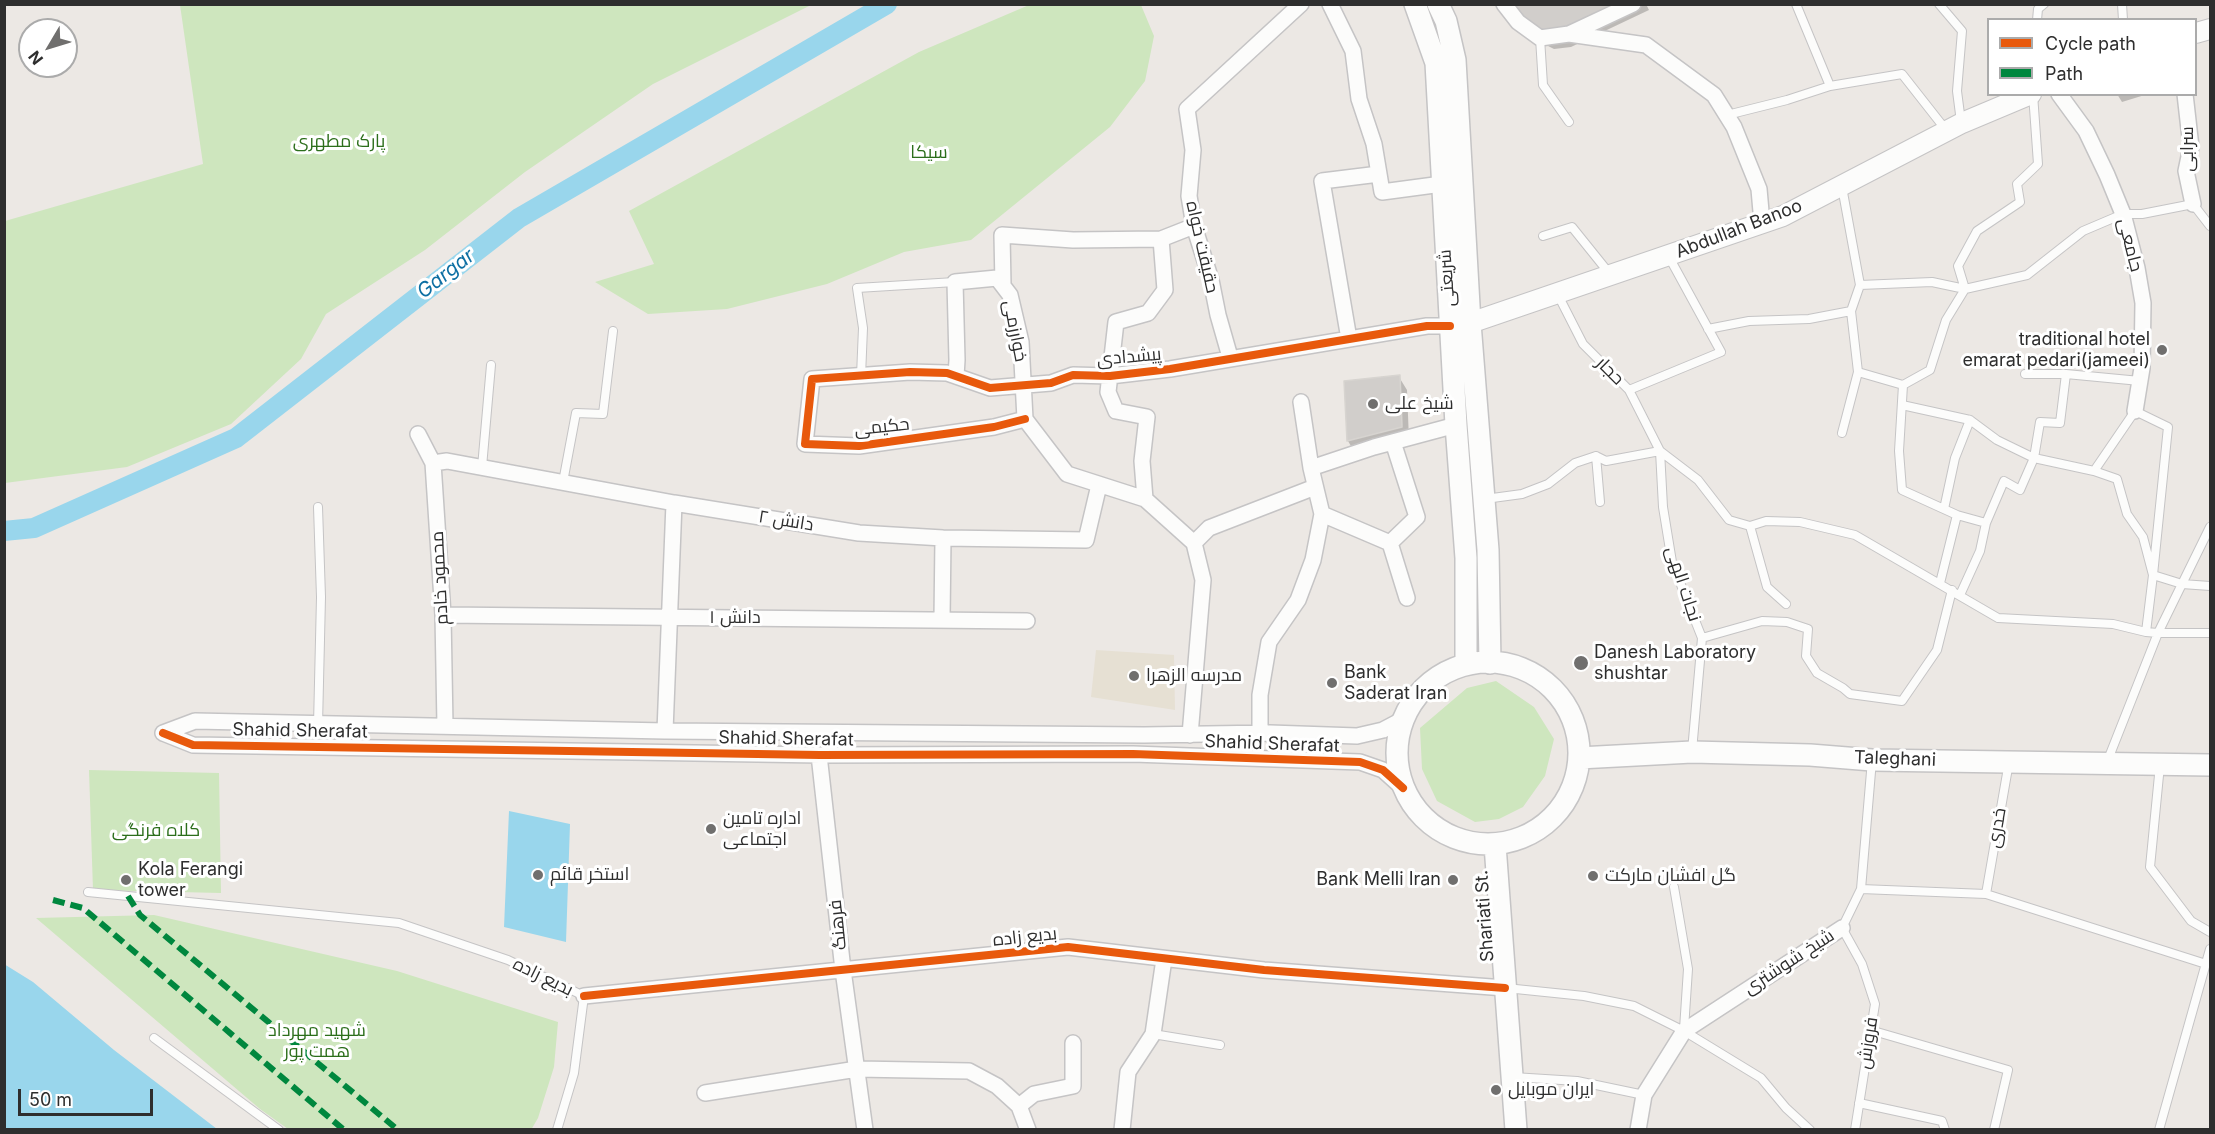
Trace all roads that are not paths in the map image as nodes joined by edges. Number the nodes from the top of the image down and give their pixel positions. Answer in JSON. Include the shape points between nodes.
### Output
{"nodes":[{"id":1,"x":1301,"y":4,"type":"edge"},
{"id":2,"x":1330,"y":4,"type":"edge"},
{"id":3,"x":1415,"y":4,"type":"edge"},
{"id":4,"x":1438,"y":4,"type":"edge"},
{"id":5,"x":1504,"y":4,"type":"edge"},
{"id":6,"x":1633,"y":4,"type":"edge"},
{"id":7,"x":1796,"y":4,"type":"edge"},
{"id":8,"x":1939,"y":4,"type":"edge"},
{"id":9,"x":2044,"y":4,"type":"edge"},
{"id":10,"x":2037,"y":18,"type":"edge"},
{"id":11,"x":1569,"y":34,"type":"junction"},
{"id":12,"x":1540,"y":38,"type":"junction"},
{"id":13,"x":1830,"y":86,"type":"junction"},
{"id":14,"x":2027,"y":96,"type":"edge"},
{"id":15,"x":2032,"y":96,"type":"edge"},
{"id":16,"x":2060,"y":96,"type":"edge"},
{"id":17,"x":2185,"y":96,"type":"edge"},
{"id":18,"x":1727,"y":115,"type":"junction"},
{"id":19,"x":1569,"y":122,"type":"dead end"},
{"id":20,"x":1954,"y":127,"type":"junction"},
{"id":21,"x":1379,"y":174,"type":"junction"},
{"id":22,"x":1442,"y":184,"type":"junction"},
{"id":23,"x":1841,"y":186,"type":"junction"},
{"id":24,"x":2193,"y":204,"type":"junction"},
{"id":25,"x":2123,"y":214,"type":"junction"},
{"id":26,"x":1762,"y":223,"type":"junction"},
{"id":27,"x":1194,"y":226,"type":"junction"},
{"id":28,"x":2211,"y":226,"type":"edge"},
{"id":29,"x":1543,"y":236,"type":"dead end"},
{"id":30,"x":1161,"y":239,"type":"junction"},
{"id":31,"x":1668,"y":255,"type":"junction"},
{"id":32,"x":1610,"y":275,"type":"junction"},
{"id":33,"x":956,"y":282,"type":"junction"},
{"id":34,"x":1003,"y":285,"type":"junction"},
{"id":35,"x":1860,"y":285,"type":"junction"},
{"id":36,"x":1965,"y":289,"type":"junction"},
{"id":37,"x":1557,"y":293,"type":"junction"},
{"id":38,"x":1851,"y":311,"type":"junction"},
{"id":39,"x":1460,"y":325,"type":"junction"},
{"id":40,"x":1708,"y":329,"type":"junction"},
{"id":41,"x":613,"y":331,"type":"dead end"},
{"id":42,"x":1349,"y":339,"type":"junction"},
{"id":43,"x":1230,"y":357,"type":"junction"},
{"id":44,"x":491,"y":364,"type":"dead end"},
{"id":45,"x":1858,"y":372,"type":"junction"},
{"id":46,"x":2025,"y":374,"type":"dead end"},
{"id":47,"x":2066,"y":374,"type":"junction"},
{"id":48,"x":861,"y":376,"type":"junction"},
{"id":49,"x":956,"y":376,"type":"junction"},
{"id":50,"x":1110,"y":376,"type":"junction"},
{"id":51,"x":812,"y":380,"type":"joint"},
{"id":52,"x":2140,"y":381,"type":"junction"},
{"id":53,"x":1024,"y":385,"type":"junction"},
{"id":54,"x":1903,"y":385,"type":"junction"},
{"id":55,"x":1629,"y":390,"type":"junction"},
{"id":56,"x":1301,"y":402,"type":"dead end"},
{"id":57,"x":1902,"y":405,"type":"junction"},
{"id":58,"x":2135,"y":411,"type":"junction"},
{"id":59,"x":1025,"y":419,"type":"junction"},
{"id":60,"x":1970,"y":420,"type":"junction"},
{"id":61,"x":1456,"y":425,"type":"junction"},
{"id":62,"x":1842,"y":432,"type":"dead end"},
{"id":63,"x":418,"y":434,"type":"dead end"},
{"id":64,"x":1393,"y":442,"type":"junction"},
{"id":65,"x":1660,"y":451,"type":"junction"},
{"id":66,"x":1596,"y":456,"type":"junction"},
{"id":67,"x":2034,"y":458,"type":"junction"},
{"id":68,"x":434,"y":463,"type":"junction"},
{"id":69,"x":482,"y":467,"type":"junction"},
{"id":70,"x":1311,"y":468,"type":"junction"},
{"id":71,"x":2094,"y":471,"type":"junction"},
{"id":72,"x":563,"y":482,"type":"junction"},
{"id":73,"x":1099,"y":485,"type":"junction"},
{"id":74,"x":1316,"y":487,"type":"junction"},
{"id":75,"x":1144,"y":499,"type":"junction"},
{"id":76,"x":1484,"y":499,"type":"junction"},
{"id":77,"x":674,"y":502,"type":"junction"},
{"id":78,"x":1600,"y":502,"type":"dead end"},
{"id":79,"x":318,"y":507,"type":"dead end"},
{"id":80,"x":1944,"y":509,"type":"junction"},
{"id":81,"x":1322,"y":514,"type":"junction"},
{"id":82,"x":1957,"y":515,"type":"junction"},
{"id":83,"x":1986,"y":523,"type":"junction"},
{"id":84,"x":1750,"y":526,"type":"junction"},
{"id":85,"x":2211,"y":527,"type":"edge"},
{"id":86,"x":943,"y":538,"type":"junction"},
{"id":87,"x":1194,"y":543,"type":"junction"},
{"id":88,"x":1390,"y":543,"type":"junction"},
{"id":89,"x":2152,"y":575,"type":"junction"},
{"id":90,"x":1940,"y":583,"type":"junction"},
{"id":91,"x":2182,"y":584,"type":"junction"},
{"id":92,"x":2211,"y":586,"type":"edge"},
{"id":93,"x":1952,"y":590,"type":"junction"},
{"id":94,"x":1960,"y":595,"type":"junction"},
{"id":95,"x":1407,"y":598,"type":"dead end"},
{"id":96,"x":1786,"y":604,"type":"dead end"},
{"id":97,"x":443,"y":615,"type":"junction"},
{"id":98,"x":669,"y":617,"type":"junction"},
{"id":99,"x":942,"y":620,"type":"junction"},
{"id":100,"x":1027,"y":621,"type":"dead end"},
{"id":101,"x":2146,"y":633,"type":"junction"},
{"id":102,"x":2157,"y":633,"type":"junction"},
{"id":103,"x":2211,"y":633,"type":"edge"},
{"id":104,"x":1702,"y":638,"type":"junction"},
{"id":105,"x":1466,"y":663,"type":"junction"},
{"id":106,"x":1490,"y":663,"type":"junction"},
{"id":107,"x":1402,"y":720,"type":"junction"},
{"id":108,"x":345,"y":724,"type":"junction"},
{"id":109,"x":318,"y":725,"type":"junction"},
{"id":110,"x":445,"y":726,"type":"junction"},
{"id":111,"x":666,"y":731,"type":"junction"},
{"id":112,"x":1260,"y":734,"type":"junction"},
{"id":113,"x":1190,"y":735,"type":"junction"},
{"id":114,"x":344,"y":747,"type":"junction"},
{"id":115,"x":1692,"y":752,"type":"junction"},
{"id":116,"x":819,"y":755,"type":"junction"},
{"id":117,"x":1579,"y":758,"type":"junction"},
{"id":118,"x":1872,"y":760,"type":"junction"},
{"id":119,"x":2008,"y":762,"type":"junction"},
{"id":120,"x":2107,"y":763,"type":"junction"},
{"id":121,"x":2160,"y":764,"type":"junction"},
{"id":122,"x":2211,"y":765,"type":"edge"},
{"id":123,"x":1402,"y":788,"type":"junction"},
{"id":124,"x":1495,"y":845,"type":"junction"},
{"id":125,"x":1674,"y":887,"type":"dead end"},
{"id":126,"x":1861,"y":889,"type":"junction"},
{"id":127,"x":88,"y":892,"type":"dead end"},
{"id":128,"x":1986,"y":894,"type":"junction"},
{"id":129,"x":1842,"y":928,"type":"junction"},
{"id":130,"x":2211,"y":932,"type":"edge"},
{"id":131,"x":2211,"y":950,"type":"edge"},
{"id":132,"x":1164,"y":958,"type":"junction"},
{"id":133,"x":2206,"y":964,"type":"junction"},
{"id":134,"x":843,"y":970,"type":"junction"},
{"id":135,"x":1505,"y":988,"type":"junction"},
{"id":136,"x":584,"y":996,"type":"junction"},
{"id":137,"x":1870,"y":1030,"type":"junction"},
{"id":138,"x":1684,"y":1031,"type":"junction"},
{"id":139,"x":1154,"y":1034,"type":"junction"},
{"id":140,"x":154,"y":1038,"type":"dead end"},
{"id":141,"x":1073,"y":1043,"type":"dead end"},
{"id":142,"x":1220,"y":1045,"type":"dead end"},
{"id":143,"x":857,"y":1069,"type":"junction"},
{"id":144,"x":1513,"y":1077,"type":"junction"},
{"id":145,"x":705,"y":1093,"type":"dead end"},
{"id":146,"x":1644,"y":1095,"type":"junction"},
{"id":147,"x":1859,"y":1103,"type":"junction"},
{"id":148,"x":1018,"y":1106,"type":"junction"},
{"id":149,"x":1512,"y":1129,"type":"edge"},
{"id":150,"x":279,"y":1130,"type":"edge"},
{"id":151,"x":557,"y":1130,"type":"edge"},
{"id":152,"x":865,"y":1130,"type":"edge"},
{"id":153,"x":1028,"y":1130,"type":"edge"},
{"id":154,"x":1122,"y":1130,"type":"edge"},
{"id":155,"x":1638,"y":1130,"type":"edge"},
{"id":156,"x":1810,"y":1130,"type":"edge"},
{"id":157,"x":1856,"y":1130,"type":"edge"},
{"id":158,"x":1944,"y":1130,"type":"edge"},
{"id":159,"x":1994,"y":1130,"type":"edge"},
{"id":160,"x":2159,"y":1130,"type":"edge"}],
"edges":[{"from":1,"to":27,"type":"street","name":"حقیقت خواه","via":[[1187,109],[1193,150],[1189,196]]},
{"from":2,"to":21,"type":"street","via":[[1353,51],[1359,99]]},
{"from":3,"to":22,"type":"main road","name":"شریعتی","via":[[1436,63]]},
{"from":4,"to":39,"type":"main road","name":"شریعتی","via":[[1455,60]]},
{"from":5,"to":12,"type":"street","via":[[1518,22]]},
{"from":6,"to":11,"type":"street"},
{"from":7,"to":13,"type":"lane"},
{"from":8,"to":20,"type":"lane","via":[[1962,31]]},
{"from":9,"to":10,"type":"lane","via":[[2038,9]]},
{"from":11,"to":12,"type":"street"},
{"from":11,"to":18,"type":"street","via":[[1646,45],[1714,95]]},
{"from":12,"to":19,"type":"lane","via":[[1543,85]]},
{"from":13,"to":18,"type":"lane"},
{"from":13,"to":20,"type":"lane","via":[[1902,74]]},
{"from":14,"to":20,"type":"street","name":"Abdullah Banoo"},
{"from":15,"to":36,"type":"lane","via":[[2038,164],[2017,184],[2020,202],[1977,231],[1958,266]]},
{"from":16,"to":25,"type":"street","name":"جامعی","via":[[2086,131]]},
{"from":17,"to":24,"type":"street","name":"سرابی","via":[[2191,147],[2186,171]]},
{"from":18,"to":26,"type":"street","via":[[1759,189]]},
{"from":20,"to":23,"type":"street","name":"Abdullah Banoo"},
{"from":21,"to":22,"type":"street","via":[[1382,192]]},
{"from":21,"to":42,"type":"street","via":[[1322,181]]},
{"from":22,"to":39,"type":"main road","name":"شریعتی"},
{"from":23,"to":26,"type":"street","name":"Abdullah Banoo"},
{"from":23,"to":35,"type":"lane"},
{"from":24,"to":25,"type":"lane"},
{"from":24,"to":28,"type":"lane"},
{"from":25,"to":36,"type":"lane","via":[[2083,231],[2027,275]]},
{"from":25,"to":52,"type":"street","name":"جامعی","via":[[2143,303]]},
{"from":26,"to":31,"type":"street","name":"Abdullah Banoo"},
{"from":27,"to":30,"type":"street"},
{"from":27,"to":43,"type":"street","name":"حقیقت خواه"},
{"from":29,"to":32,"type":"lane","via":[[1572,227]]},
{"from":30,"to":34,"type":"street","via":[[1073,240],[1002,235]]},
{"from":30,"to":50,"type":"street","via":[[1165,290],[1148,314],[1116,322]]},
{"from":31,"to":32,"type":"street","name":"Abdullah Banoo"},
{"from":31,"to":40,"type":"lane"},
{"from":32,"to":37,"type":"street","name":"Abdullah Banoo"},
{"from":33,"to":34,"type":"street","via":[[998,278]]},
{"from":33,"to":48,"type":"lane","via":[[857,288],[863,328]]},
{"from":33,"to":49,"type":"street"},
{"from":34,"to":53,"type":"street","name":"خوارزمی","via":[[1010,295],[1021,342]]},
{"from":35,"to":36,"type":"lane","via":[[1932,282]]},
{"from":35,"to":38,"type":"lane"},
{"from":36,"to":54,"type":"lane","via":[[1946,320],[1930,370]]},
{"from":37,"to":39,"type":"street","name":"Abdullah Banoo"},
{"from":37,"to":55,"type":"lane","name":"حجار","via":[[1582,344]]},
{"from":38,"to":40,"type":"lane"},
{"from":38,"to":45,"type":"lane"},
{"from":39,"to":42,"type":"street","name":"پیشدادی","via":[[1427,326]]},
{"from":39,"to":61,"type":"main road","name":"شریعتی"},
{"from":39,"to":76,"type":"main road","name":"شریعتی"},
{"from":40,"to":55,"type":"lane","via":[[1721,352]]},
{"from":41,"to":72,"type":"lane","via":[[603,414],[576,413]]},
{"from":42,"to":43,"type":"street","name":"پیشدادی"},
{"from":43,"to":50,"type":"street","name":"پیشدادی"},
{"from":44,"to":69,"type":"lane"},
{"from":45,"to":54,"type":"lane"},
{"from":45,"to":62,"type":"lane"},
{"from":46,"to":47,"type":"lane"},
{"from":47,"to":52,"type":"lane"},
{"from":47,"to":67,"type":"lane","via":[[2060,423],[2040,422]]},
{"from":48,"to":49,"type":"street","name":"پیشدادی","via":[[910,372]]},
{"from":48,"to":51,"type":"street","name":"پیشدادی"},
{"from":49,"to":53,"type":"street","name":"پیشدادی","via":[[990,388]]},
{"from":50,"to":53,"type":"street","name":"پیشدادی","via":[[1073,375],[1051,383]]},
{"from":50,"to":75,"type":"street","via":[[1108,392],[1116,411],[1147,417],[1142,460]]},
{"from":51,"to":59,"type":"street","name":"حکیمی","via":[[805,444],[859,446]]},
{"from":52,"to":58,"type":"street","name":"جامعی"},
{"from":53,"to":59,"type":"street","name":"خوارزمی"},
{"from":54,"to":57,"type":"lane"},
{"from":55,"to":65,"type":"lane","name":"حجار"},
{"from":56,"to":70,"type":"street"},
{"from":57,"to":60,"type":"lane"},
{"from":57,"to":80,"type":"lane","via":[[1902,490]]},
{"from":58,"to":71,"type":"lane"},
{"from":58,"to":89,"type":"lane","via":[[2168,427]]},
{"from":59,"to":73,"type":"street","via":[[1067,474]]},
{"from":60,"to":67,"type":"lane","via":[[1996,440]]},
{"from":60,"to":80,"type":"lane","via":[[1955,458]]},
{"from":61,"to":64,"type":"street"},
{"from":61,"to":105,"type":"main road","name":"شریعتی","via":[[1466,558]]},
{"from":63,"to":68,"type":"street","name":"محمود خادم"},
{"from":64,"to":70,"type":"street"},
{"from":64,"to":88,"type":"street","via":[[1417,517]]},
{"from":65,"to":66,"type":"lane","via":[[1606,461]]},
{"from":65,"to":84,"type":"lane","via":[[1698,480],[1729,520]]},
{"from":65,"to":104,"type":"lane","name":"نجات الهی","via":[[1672,562]]},
{"from":66,"to":76,"type":"lane","via":[[1575,463],[1548,484],[1522,494]]},
{"from":66,"to":78,"type":"lane"},
{"from":67,"to":71,"type":"lane"},
{"from":67,"to":83,"type":"lane","via":[[2020,490],[2004,481]]},
{"from":68,"to":69,"type":"street","name":"دانش ۲","via":[[447,461]]},
{"from":68,"to":97,"type":"street","name":"محمود خادم"},
{"from":69,"to":72,"type":"street","name":"دانش ۲"},
{"from":70,"to":74,"type":"street"},
{"from":71,"to":89,"type":"lane","via":[[2117,479],[2127,514],[2144,537]]},
{"from":72,"to":77,"type":"street","name":"دانش ۲"},
{"from":73,"to":75,"type":"street"},
{"from":73,"to":86,"type":"street","name":"دانش ۲","via":[[1086,540]]},
{"from":74,"to":81,"type":"street"},
{"from":74,"to":87,"type":"street","via":[[1209,528]]},
{"from":75,"to":87,"type":"street"},
{"from":76,"to":106,"type":"main road","name":"شریعتی"},
{"from":77,"to":86,"type":"street","name":"دانش ۲","via":[[859,533]]},
{"from":77,"to":98,"type":"street"},
{"from":79,"to":109,"type":"lane"},
{"from":80,"to":82,"type":"lane"},
{"from":81,"to":88,"type":"street"},
{"from":81,"to":112,"type":"street","via":[[1313,560],[1298,600],[1269,642],[1260,695]]},
{"from":82,"to":83,"type":"lane"},
{"from":82,"to":90,"type":"lane"},
{"from":83,"to":94,"type":"lane","via":[[1980,551]]},
{"from":84,"to":90,"type":"lane","via":[[1766,520],[1800,522],[1854,535]]},
{"from":84,"to":96,"type":"lane","via":[[1767,587]]},
{"from":85,"to":91,"type":"lane"},
{"from":86,"to":99,"type":"street"},
{"from":87,"to":113,"type":"street","via":[[1203,580]]},
{"from":88,"to":95,"type":"street"},
{"from":89,"to":91,"type":"lane"},
{"from":89,"to":101,"type":"lane"},
{"from":90,"to":93,"type":"lane"},
{"from":91,"to":92,"type":"lane"},
{"from":91,"to":102,"type":"lane"},
{"from":93,"to":94,"type":"lane"},
{"from":93,"to":104,"type":"lane","via":[[1937,650],[1902,701],[1850,694],[1817,673],[1806,656],[1808,629],[1787,622],[1762,621]]},
{"from":94,"to":101,"type":"lane","via":[[1998,618],[2113,624]]},
{"from":97,"to":98,"type":"street","name":"دانش ۱"},
{"from":97,"to":110,"type":"street","name":"محمود خادم"},
{"from":98,"to":99,"type":"street","name":"دانش ۱"},
{"from":98,"to":111,"type":"street"},
{"from":99,"to":100,"type":"street","name":"دانش ۱"},
{"from":101,"to":102,"type":"lane"},
{"from":102,"to":103,"type":"lane"},
{"from":102,"to":120,"type":"lane"},
{"from":104,"to":115,"type":"lane","name":"نجات الهی"},
{"from":105,"to":106,"type":"main road"},
{"from":105,"to":107,"type":"main road","via":[[1445,671],[1419,692]]},
{"from":106,"to":117,"type":"main road","via":[[1509,664],[1538,676],[1561,698],[1575,727]]},
{"from":107,"to":112,"type":"street","name":"Shahid Sherafat","via":[[1383,730],[1357,736]]},
{"from":107,"to":123,"type":"main road","via":[[1396,754]]},
{"from":108,"to":109,"type":"street","name":"Shahid Sherafat"},
{"from":108,"to":110,"type":"street","name":"Shahid Sherafat"},
{"from":108,"to":114,"type":"street"},
{"from":109,"to":114,"type":"street","name":"Shahid Sherafat","via":[[195,721],[163,733],[193,744]]},
{"from":110,"to":111,"type":"street","name":"Shahid Sherafat"},
{"from":111,"to":113,"type":"street","name":"Shahid Sherafat"},
{"from":112,"to":113,"type":"street","name":"Shahid Sherafat"},
{"from":114,"to":116,"type":"street","name":"Shahid Sherafat"},
{"from":115,"to":117,"type":"main road","name":"Taleghani"},
{"from":115,"to":118,"type":"main road","name":"Taleghani"},
{"from":116,"to":123,"type":"street","name":"Shahid Sherafat","via":[[1133,754],[1360,762],[1383,770]]},
{"from":116,"to":134,"type":"street","name":"فرهنگ"},
{"from":117,"to":124,"type":"main road","via":[[1574,784],[1562,807],[1544,826],[1520,839]]},
{"from":118,"to":119,"type":"main road","name":"Taleghani"},
{"from":118,"to":126,"type":"lane","name":"شیخ شوشتری"},
{"from":119,"to":120,"type":"main road","name":"Taleghani"},
{"from":119,"to":128,"type":"lane","name":"خدری"},
{"from":120,"to":121,"type":"main road","name":"Taleghani"},
{"from":121,"to":122,"type":"main road","name":"Taleghani"},
{"from":121,"to":130,"type":"lane","via":[[2150,867],[2191,921]]},
{"from":123,"to":124,"type":"main road","via":[[1418,812],[1439,831],[1466,842]]},
{"from":124,"to":135,"type":"main road","name":"Shariati St."},
{"from":125,"to":138,"type":"lane","via":[[1688,969]]},
{"from":126,"to":128,"type":"lane"},
{"from":126,"to":129,"type":"lane","name":"شیخ شوشتری"},
{"from":127,"to":136,"type":"lane","name":"بدیع زاده","via":[[399,923],[508,960]]},
{"from":128,"to":133,"type":"lane"},
{"from":129,"to":137,"type":"lane","name":"فروزش","via":[[1862,964],[1875,1004]]},
{"from":129,"to":138,"type":"street","name":"شیخ شوشتری"},
{"from":131,"to":133,"type":"lane"},
{"from":132,"to":134,"type":"street","name":"بدیع زاده","via":[[1068,947]]},
{"from":132,"to":135,"type":"street","name":"بدیع زاده","via":[[1264,970]]},
{"from":132,"to":139,"type":"street"},
{"from":133,"to":160,"type":"lane"},
{"from":134,"to":136,"type":"street","name":"بدیع زاده"},
{"from":134,"to":143,"type":"street","name":"فرهنگ"},
{"from":135,"to":138,"type":"lane","via":[[1634,1006]]},
{"from":135,"to":144,"type":"main road","name":"Shariati St."},
{"from":136,"to":151,"type":"lane","via":[[574,1073]]},
{"from":137,"to":147,"type":"lane","name":"فروزش"},
{"from":137,"to":159,"type":"lane","via":[[2008,1070]]},
{"from":138,"to":146,"type":"street","name":"شیخ شوشتری"},
{"from":138,"to":156,"type":"lane","via":[[1761,1078]]},
{"from":139,"to":142,"type":"lane"},
{"from":139,"to":154,"type":"street","via":[[1128,1072]]},
{"from":140,"to":150,"type":"lane"},
{"from":141,"to":148,"type":"street","via":[[1073,1086],[1034,1094]]},
{"from":143,"to":145,"type":"street"},
{"from":143,"to":148,"type":"street","via":[[969,1071],[997,1086]]},
{"from":143,"to":152,"type":"street","name":"فرهنگ"},
{"from":144,"to":146,"type":"lane","via":[[1577,1081]]},
{"from":144,"to":149,"type":"main road","name":"Shariati St."},
{"from":146,"to":155,"type":"street","name":"شیخ شوشتری"},
{"from":147,"to":157,"type":"lane","name":"فروزش"},
{"from":147,"to":158,"type":"lane","via":[[1942,1121]]},
{"from":148,"to":153,"type":"street"}]}
